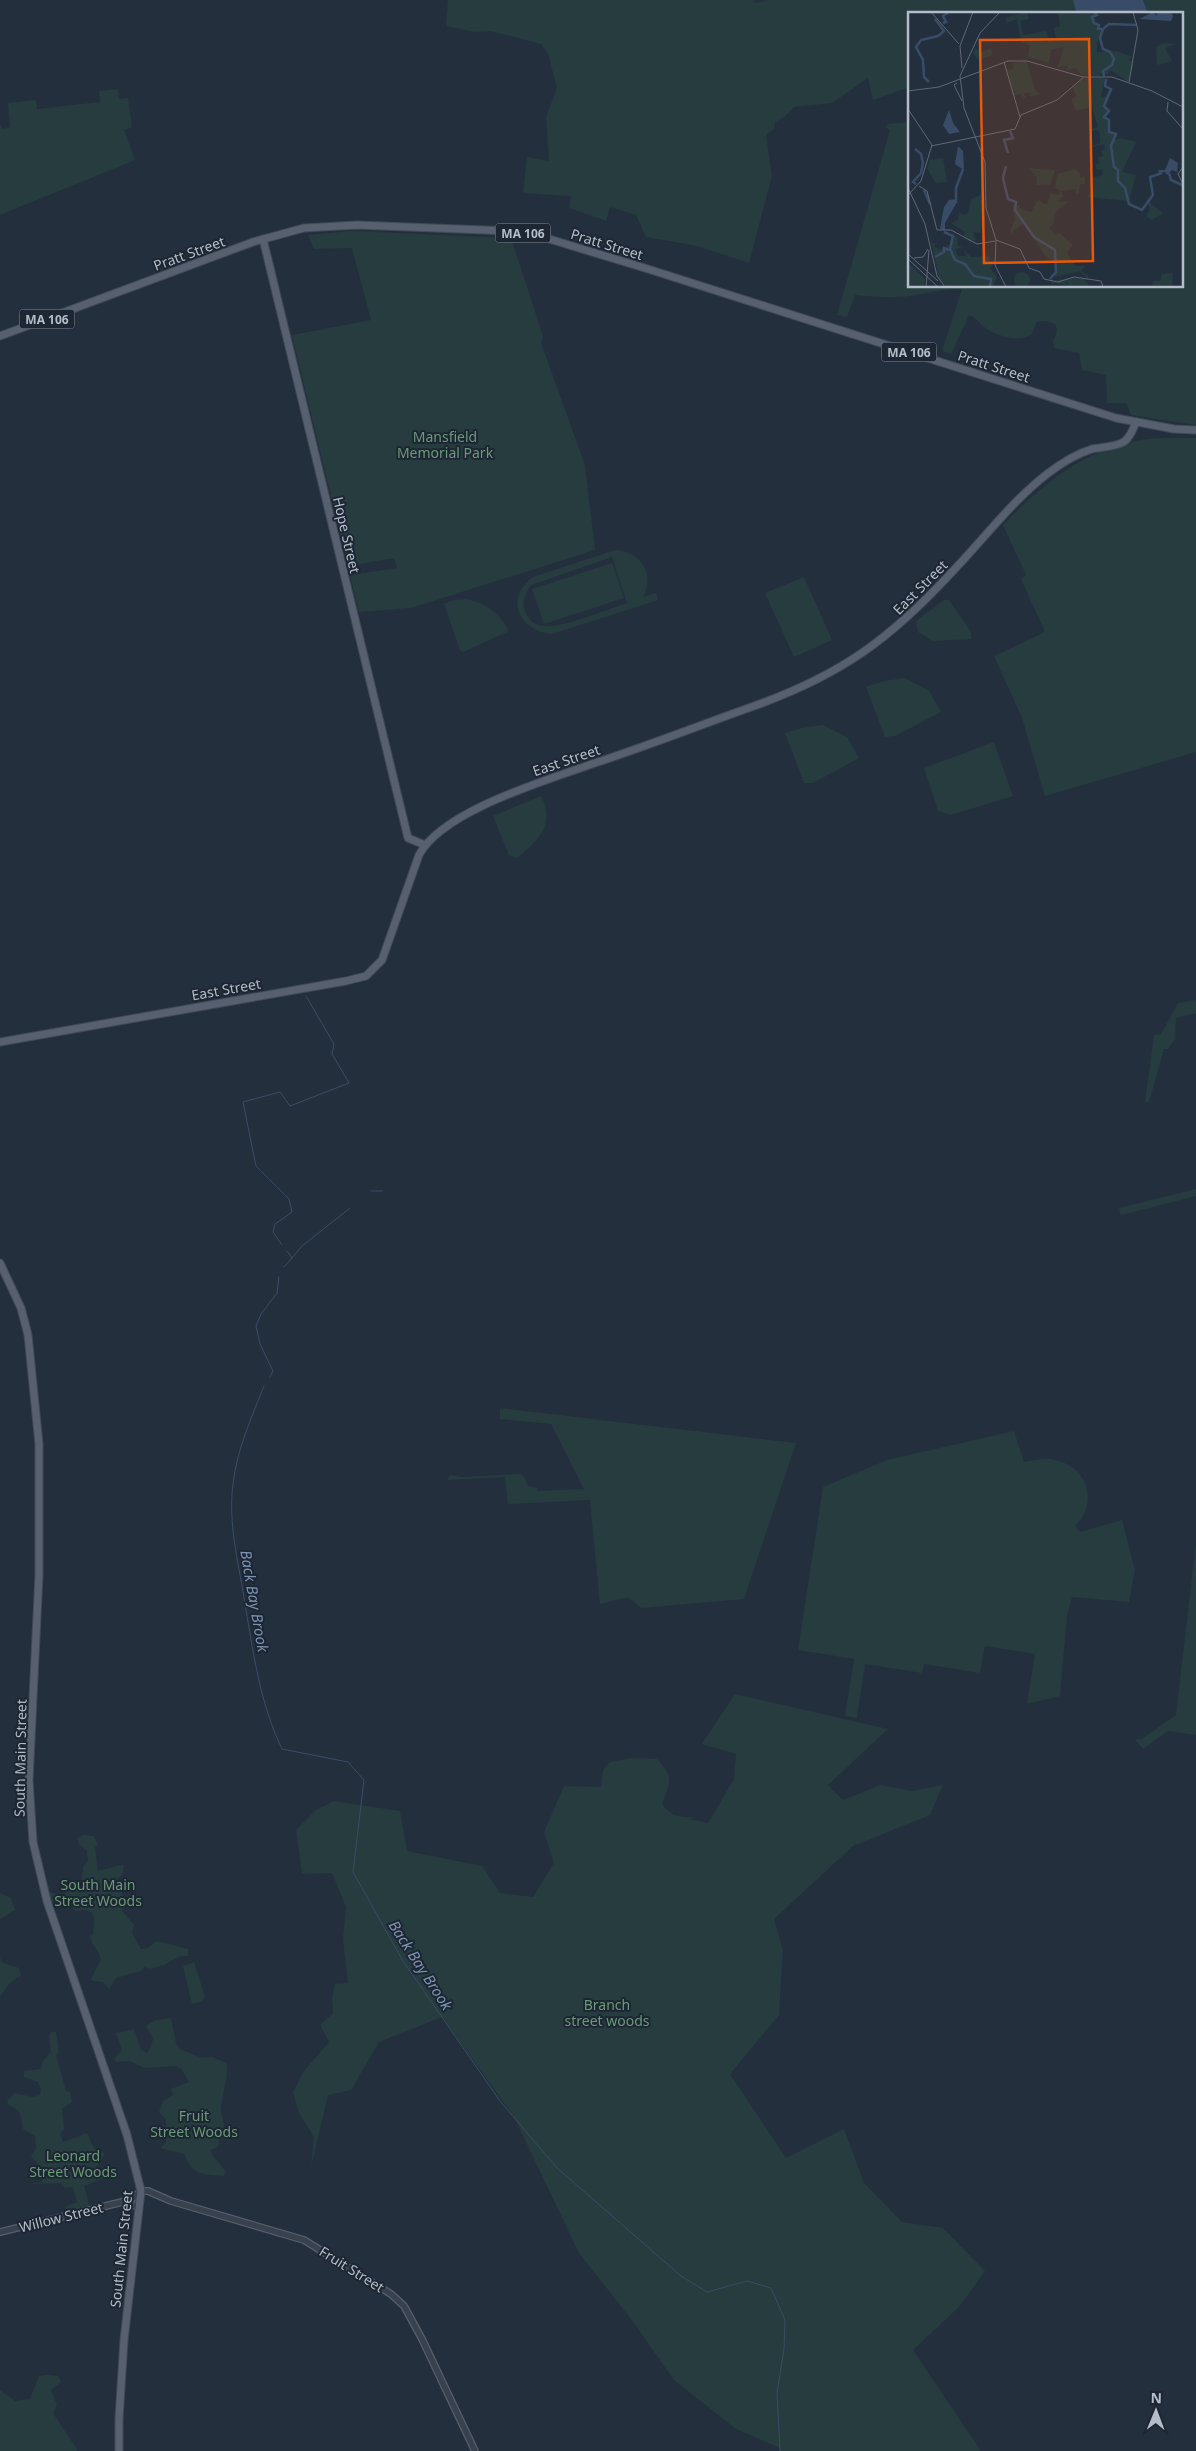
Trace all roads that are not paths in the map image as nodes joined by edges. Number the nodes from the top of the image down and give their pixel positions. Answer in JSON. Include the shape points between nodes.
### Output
{"nodes":[{"id":1,"x":263,"y":239,"type":"junction"},
{"id":2,"x":0,"y":336,"type":"edge"},
{"id":3,"x":1136,"y":422,"type":"junction"},
{"id":4,"x":1196,"y":430,"type":"edge"},
{"id":5,"x":425,"y":845,"type":"junction"},
{"id":6,"x":0,"y":1042,"type":"edge"},
{"id":7,"x":0,"y":1263,"type":"edge"},
{"id":8,"x":141,"y":2191,"type":"junction"},
{"id":9,"x":122,"y":2202,"type":"junction"},
{"id":10,"x":139,"y":2207,"type":"junction"},
{"id":11,"x":0,"y":2232,"type":"edge"},
{"id":12,"x":119,"y":2451,"type":"edge"},
{"id":13,"x":475,"y":2451,"type":"edge"}],
"edges":[{"from":1,"to":2,"type":"main road","name":"Pratt Street","number":"MA 106"},
{"from":1,"to":3,"type":"main road","name":"Pratt Street","number":"MA 106","via":[[304,228],[337,226],[493,230],[528,234]]},
{"from":1,"to":5,"type":"main road","name":"Hope Street","via":[[408,838]]},
{"from":3,"to":4,"type":"main road","name":"Pratt Street","number":"MA 106"},
{"from":3,"to":5,"type":"main road","name":"East Street","via":[[1123,442],[1090,450],[1047,474],[908,618],[843,666],[760,704],[525,788],[460,818]]},
{"from":5,"to":6,"type":"main road","name":"East Street","via":[[407,884],[385,953],[378,966],[366,976]]},
{"from":7,"to":8,"type":"main road","name":"South Main Street","via":[[28,1335],[39,1444],[39,1575],[29,1780],[33,1842],[47,1901],[129,2143]]},
{"from":8,"to":9,"type":"street"},
{"from":8,"to":10,"type":"main road","name":"South Main Street"},
{"from":8,"to":13,"type":"street","name":"Fruit Street","via":[[304,2240],[391,2294],[404,2306],[422,2339]]},
{"from":9,"to":10,"type":"street"},
{"from":9,"to":11,"type":"street","name":"Willow Street"},
{"from":10,"to":12,"type":"main road","name":"South Main Street","via":[[124,2340]]}]}
